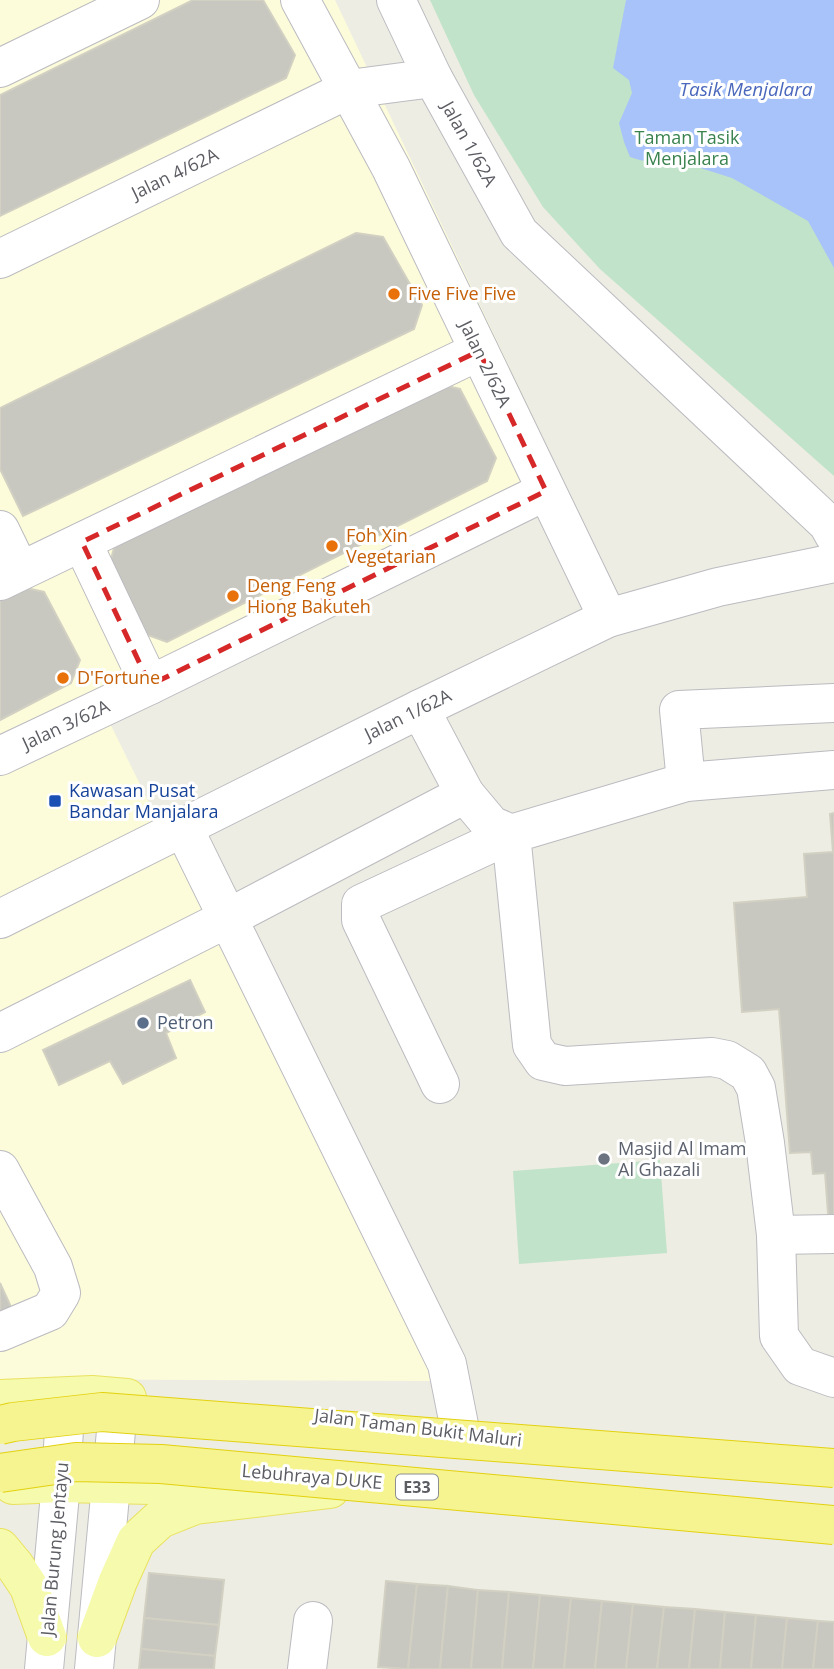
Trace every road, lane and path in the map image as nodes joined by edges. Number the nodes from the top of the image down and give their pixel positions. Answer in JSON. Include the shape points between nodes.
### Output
{"nodes":[{"id":1,"x":140,"y":0,"type":"edge"},
{"id":2,"x":300,"y":0,"type":"edge"},
{"id":3,"x":396,"y":0,"type":"edge"},
{"id":4,"x":101,"y":8,"type":"edge"},
{"id":5,"x":0,"y":68,"type":"edge"},
{"id":6,"x":433,"y":78,"type":"junction"},
{"id":7,"x":349,"y":89,"type":"junction"},
{"id":8,"x":0,"y":259,"type":"edge"},
{"id":9,"x":479,"y":351,"type":"junction"},
{"id":10,"x":546,"y":491,"type":"junction"},
{"id":11,"x":0,"y":530,"type":"edge"},
{"id":12,"x":834,"y":535,"type":"edge"},
{"id":13,"x":82,"y":542,"type":"junction"},
{"id":14,"x":834,"y":563,"type":"edge"},
{"id":15,"x":10,"y":576,"type":"edge"},
{"id":16,"x":608,"y":618,"type":"junction"},
{"id":17,"x":150,"y":685,"type":"junction"},
{"id":18,"x":834,"y":703,"type":"edge"},
{"id":19,"x":419,"y":709,"type":"junction"},
{"id":20,"x":0,"y":756,"type":"edge"},
{"id":21,"x":834,"y":770,"type":"edge"},
{"id":22,"x":686,"y":782,"type":"junction"},
{"id":23,"x":465,"y":794,"type":"junction"},
{"id":24,"x":183,"y":827,"type":"junction"},
{"id":25,"x":511,"y":834,"type":"junction"},
{"id":26,"x":228,"y":918,"type":"junction"},
{"id":27,"x":0,"y":919,"type":"edge"},
{"id":28,"x":0,"y":1033,"type":"edge"},
{"id":29,"x":440,"y":1084,"type":"dead end"},
{"id":30,"x":0,"y":1170,"type":"edge"},
{"id":31,"x":834,"y":1234,"type":"edge"},
{"id":32,"x":776,"y":1235,"type":"junction"},
{"id":33,"x":0,"y":1332,"type":"edge"},
{"id":34,"x":834,"y":1378,"type":"edge"},
{"id":35,"x":0,"y":1399,"type":"edge"},
{"id":36,"x":0,"y":1425,"type":"edge"},
{"id":37,"x":64,"y":1429,"type":"junction"},
{"id":38,"x":460,"y":1430,"type":"junction"},
{"id":39,"x":116,"y":1431,"type":"junction"},
{"id":40,"x":0,"y":1433,"type":"edge"},
{"id":41,"x":834,"y":1468,"type":"edge"},
{"id":42,"x":0,"y":1472,"type":"edge"},
{"id":43,"x":725,"y":1474,"type":"junction"},
{"id":44,"x":834,"y":1482,"type":"edge"},
{"id":45,"x":61,"y":1483,"type":"junction"},
{"id":46,"x":111,"y":1485,"type":"junction"},
{"id":47,"x":0,"y":1487,"type":"edge"},
{"id":48,"x":330,"y":1489,"type":"junction"},
{"id":49,"x":834,"y":1525,"type":"edge"},
{"id":50,"x":834,"y":1543,"type":"edge"},
{"id":51,"x":0,"y":1548,"type":"edge"},
{"id":52,"x":313,"y":1621,"type":"dead end"},
{"id":53,"x":45,"y":1653,"type":"edge"},
{"id":54,"x":95,"y":1654,"type":"edge"},
{"id":55,"x":307,"y":1669,"type":"edge"}],
"edges":[{"from":1,"to":4,"type":"street"},
{"from":2,"to":7,"type":"street","name":"Jalan 2/62A"},
{"from":3,"to":6,"type":"street","name":"Jalan 1/62A"},
{"from":4,"to":5,"type":"street"},
{"from":6,"to":7,"type":"street","name":"Jalan 4/62A"},
{"from":6,"to":12,"type":"street","name":"Jalan 1/62A","via":[[519,233],[828,524]]},
{"from":7,"to":8,"type":"street","name":"Jalan 4/62A"},
{"from":7,"to":9,"type":"street","name":"Jalan 2/62A"},
{"from":9,"to":10,"type":"street","name":"Jalan 2/62A"},
{"from":9,"to":13,"type":"street"},
{"from":10,"to":16,"type":"street","name":"Jalan 2/62A"},
{"from":10,"to":17,"type":"street","name":"Jalan 3/62A"},
{"from":11,"to":15,"type":"street"},
{"from":13,"to":15,"type":"street"},
{"from":13,"to":17,"type":"street"},
{"from":14,"to":16,"type":"street","name":"Jalan 1/62A","via":[[718,587]]},
{"from":16,"to":19,"type":"street","name":"Jalan 1/62A"},
{"from":17,"to":20,"type":"street","name":"Jalan 3/62A"},
{"from":18,"to":22,"type":"street","via":[[679,710]]},
{"from":19,"to":23,"type":"street"},
{"from":19,"to":24,"type":"street","name":"Jalan 1/62A"},
{"from":21,"to":22,"type":"street"},
{"from":22,"to":25,"type":"street"},
{"from":23,"to":25,"type":"street","via":[[491,825]]},
{"from":23,"to":26,"type":"street"},
{"from":24,"to":26,"type":"street"},
{"from":24,"to":27,"type":"street","name":"Jalan 1/62A"},
{"from":25,"to":29,"type":"street","via":[[360,904],[361,920]]},
{"from":25,"to":32,"type":"street","via":[[532,1045],[543,1061],[565,1066],[712,1058],[727,1060],[748,1073],[756,1088]]},
{"from":26,"to":28,"type":"street"},
{"from":26,"to":38,"type":"street","via":[[447,1364]]},
{"from":30,"to":33,"type":"street","via":[[53,1267],[61,1293],[50,1311]]},
{"from":31,"to":32,"type":"street"},
{"from":32,"to":34,"type":"street","via":[[779,1336],[800,1366]]},
{"from":35,"to":38,"type":"main road","name":"Jalan Taman Bukit Maluri","via":[[92,1395]]},
{"from":36,"to":41,"type":"highway","bridge":true,"via":[[102,1412]]},
{"from":37,"to":39,"type":"main road"},
{"from":37,"to":40,"type":"main road"},
{"from":37,"to":45,"type":"street","name":"Jalan Burung Jentayu"},
{"from":38,"to":43,"type":"main road","name":"Jalan Taman Bukit Maluri"},
{"from":39,"to":43,"type":"main road"},
{"from":39,"to":46,"type":"street"},
{"from":42,"to":49,"type":"highway","name":"Lebuhraya DUKE","number":"E33","bridge":true,"via":[[76,1462],[161,1464]]},
{"from":43,"to":44,"type":"main road","name":"Jalan Taman Bukit Maluri"},
{"from":45,"to":46,"type":"main road"},
{"from":45,"to":47,"type":"main road"},
{"from":45,"to":53,"type":"street","name":"Jalan Burung Jentayu"},
{"from":46,"to":48,"type":"main road"},
{"from":46,"to":54,"type":"street"},
{"from":48,"to":50,"type":"main road"},
{"from":48,"to":54,"type":"main road","via":[[195,1505],[160,1519],[136,1541]]},
{"from":51,"to":53,"type":"main road","via":[[29,1587]]},
{"from":52,"to":55,"type":"street"}]}
